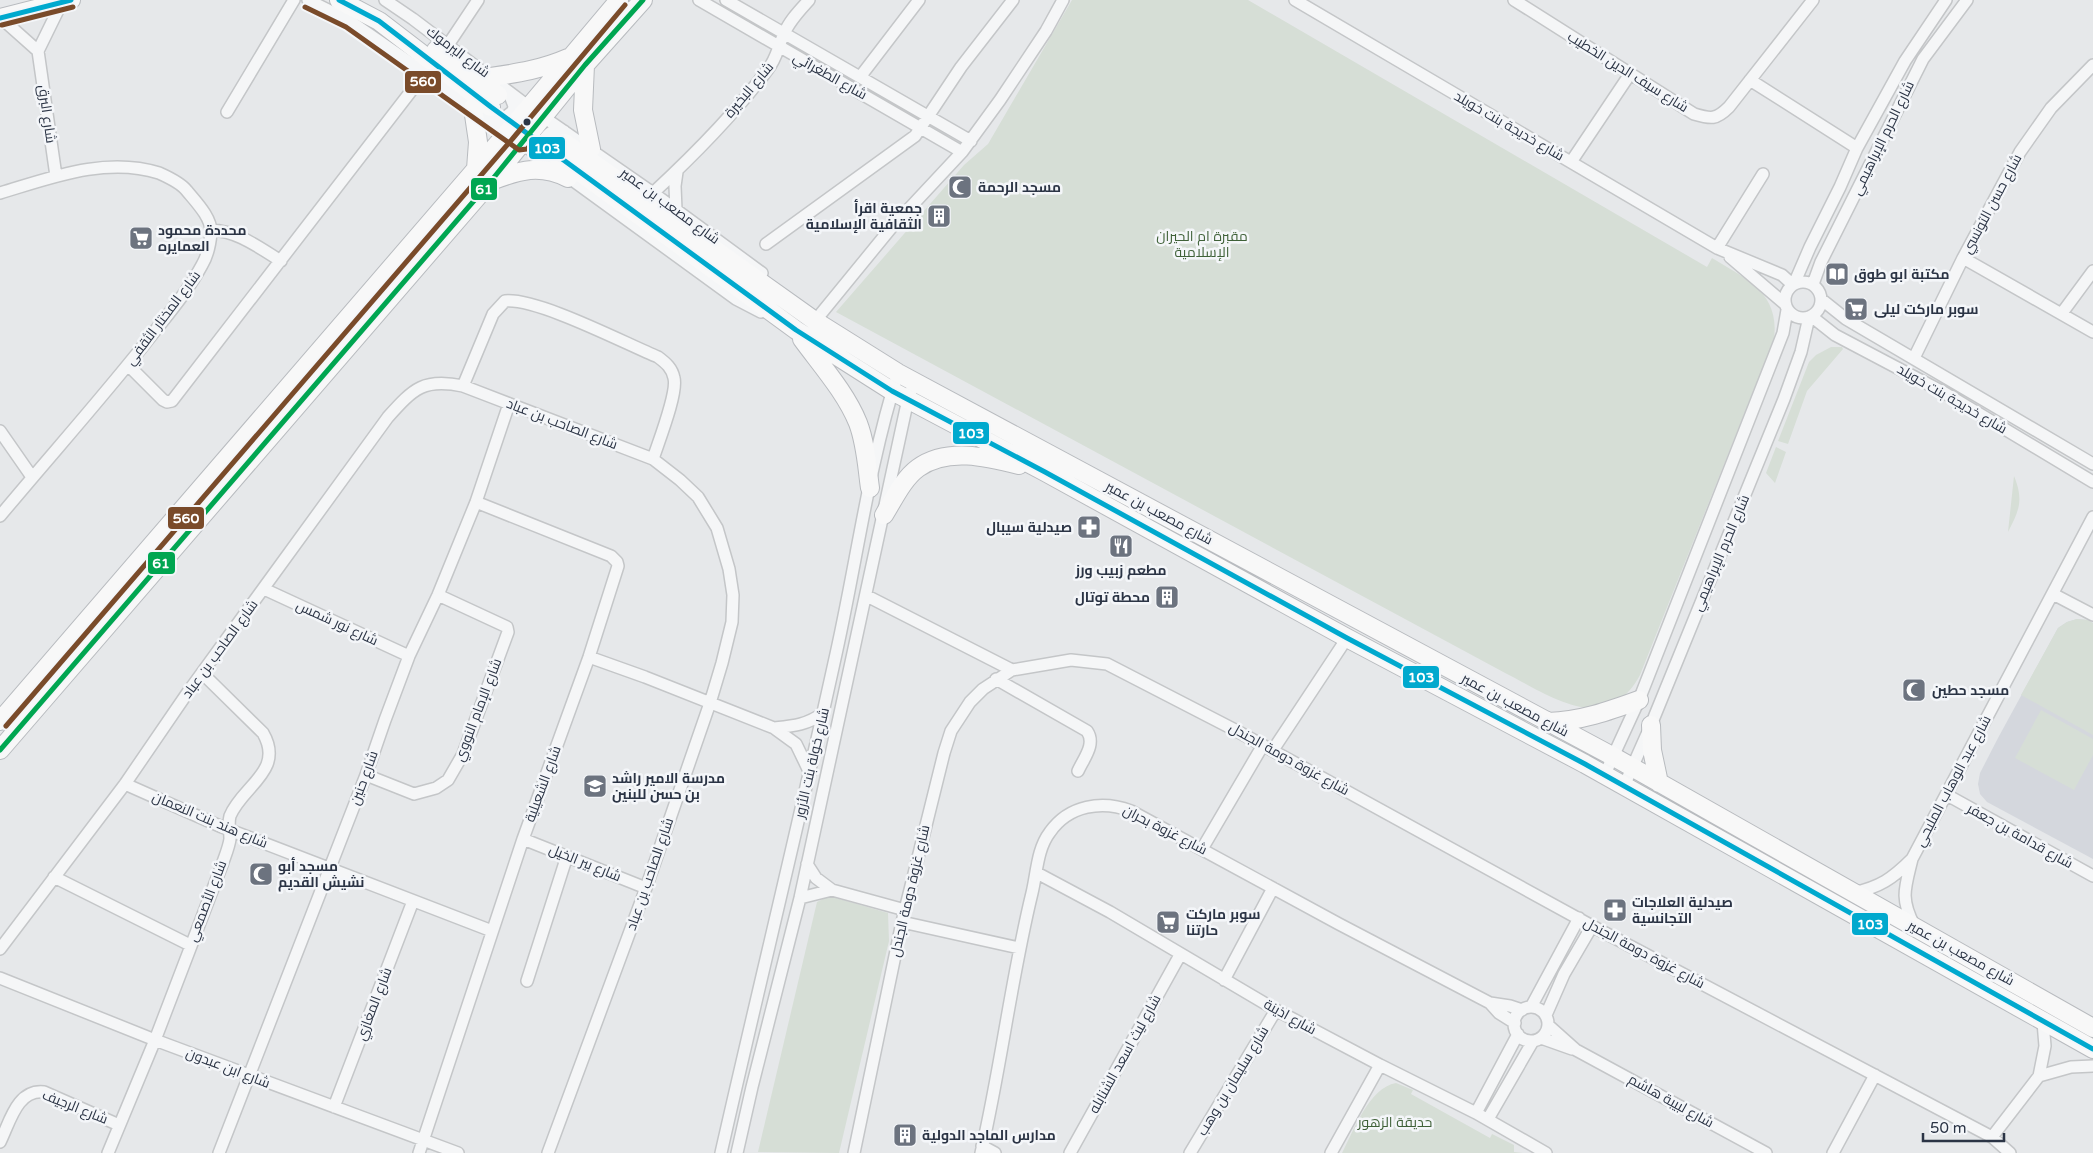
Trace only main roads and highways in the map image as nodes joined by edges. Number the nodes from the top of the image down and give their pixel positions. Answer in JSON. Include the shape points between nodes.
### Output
{"nodes":[{"id":1,"x":339,"y":0,"type":"edge"},
{"id":2,"x":365,"y":0,"type":"edge"},
{"id":3,"x":619,"y":0,"type":"edge"},
{"id":4,"x":643,"y":0,"type":"edge"},
{"id":5,"x":67,"y":1,"type":"edge"},
{"id":6,"x":1,"y":18,"type":"edge"},
{"id":7,"x":579,"y":60,"type":"junction"},
{"id":8,"x":491,"y":77,"type":"road end"},
{"id":9,"x":473,"y":108,"type":"road end"},
{"id":10,"x":591,"y":149,"type":"road end"},
{"id":11,"x":476,"y":169,"type":"junction"},
{"id":12,"x":568,"y":178,"type":"road end"},
{"id":13,"x":491,"y":181,"type":"junction"},
{"id":14,"x":791,"y":327,"type":"junction"},
{"id":15,"x":1045,"y":472,"type":"junction"},
{"id":16,"x":870,"y":488,"type":"road end"},
{"id":17,"x":884,"y":515,"type":"road end"},
{"id":18,"x":1639,"y":700,"type":"road end"},
{"id":19,"x":0,"y":721,"type":"edge"},
{"id":20,"x":1548,"y":722,"type":"junction"},
{"id":21,"x":1651,"y":725,"type":"road end"},
{"id":22,"x":0,"y":750,"type":"edge"},
{"id":23,"x":1659,"y":783,"type":"junction"},
{"id":24,"x":2093,"y":1028,"type":"edge"},
{"id":25,"x":2093,"y":1049,"type":"edge"}],
"edges":[{"from":1,"to":2,"type":"highway","name":"شارع اليرموك","via":[[379,21],[497,103]]},
{"from":3,"to":7,"type":"highway"},
{"from":4,"to":7,"type":"highway"},
{"from":5,"to":6,"type":"highway"},
{"from":7,"to":8,"type":"highway"},
{"from":7,"to":10,"type":"highway","via":[[583,110]]},
{"from":7,"to":11,"type":"highway","via":[[529,107]]},
{"from":7,"to":13,"type":"highway","via":[[544,118]]},
{"from":9,"to":11,"type":"highway","via":[[478,142]]},
{"from":11,"to":19,"type":"highway"},
{"from":12,"to":13,"type":"highway","via":[[553,170],[533,170]]},
{"from":13,"to":22,"type":"highway"},
{"from":14,"to":15,"type":"highway","name":"شارع مصعب بن عمير","via":[[892,392]]},
{"from":14,"to":16,"type":"highway","via":[[842,395],[858,423]]},
{"from":14,"to":20,"type":"highway","name":"شارع مصعب بن عمير","via":[[556,146],[898,373]]},
{"from":15,"to":17,"type":"highway","via":[[985,457],[948,456],[917,469]]},
{"from":15,"to":25,"type":"highway","name":"شارع مصعب بن عمير","via":[[1347,638],[1605,774]]},
{"from":18,"to":20,"type":"highway","via":[[1597,715],[1566,722]]},
{"from":20,"to":23,"type":"highway","name":"شارع مصعب بن عمير"},
{"from":21,"to":23,"type":"highway"},
{"from":23,"to":24,"type":"highway","name":"شارع مصعب بن عمير"}]}
